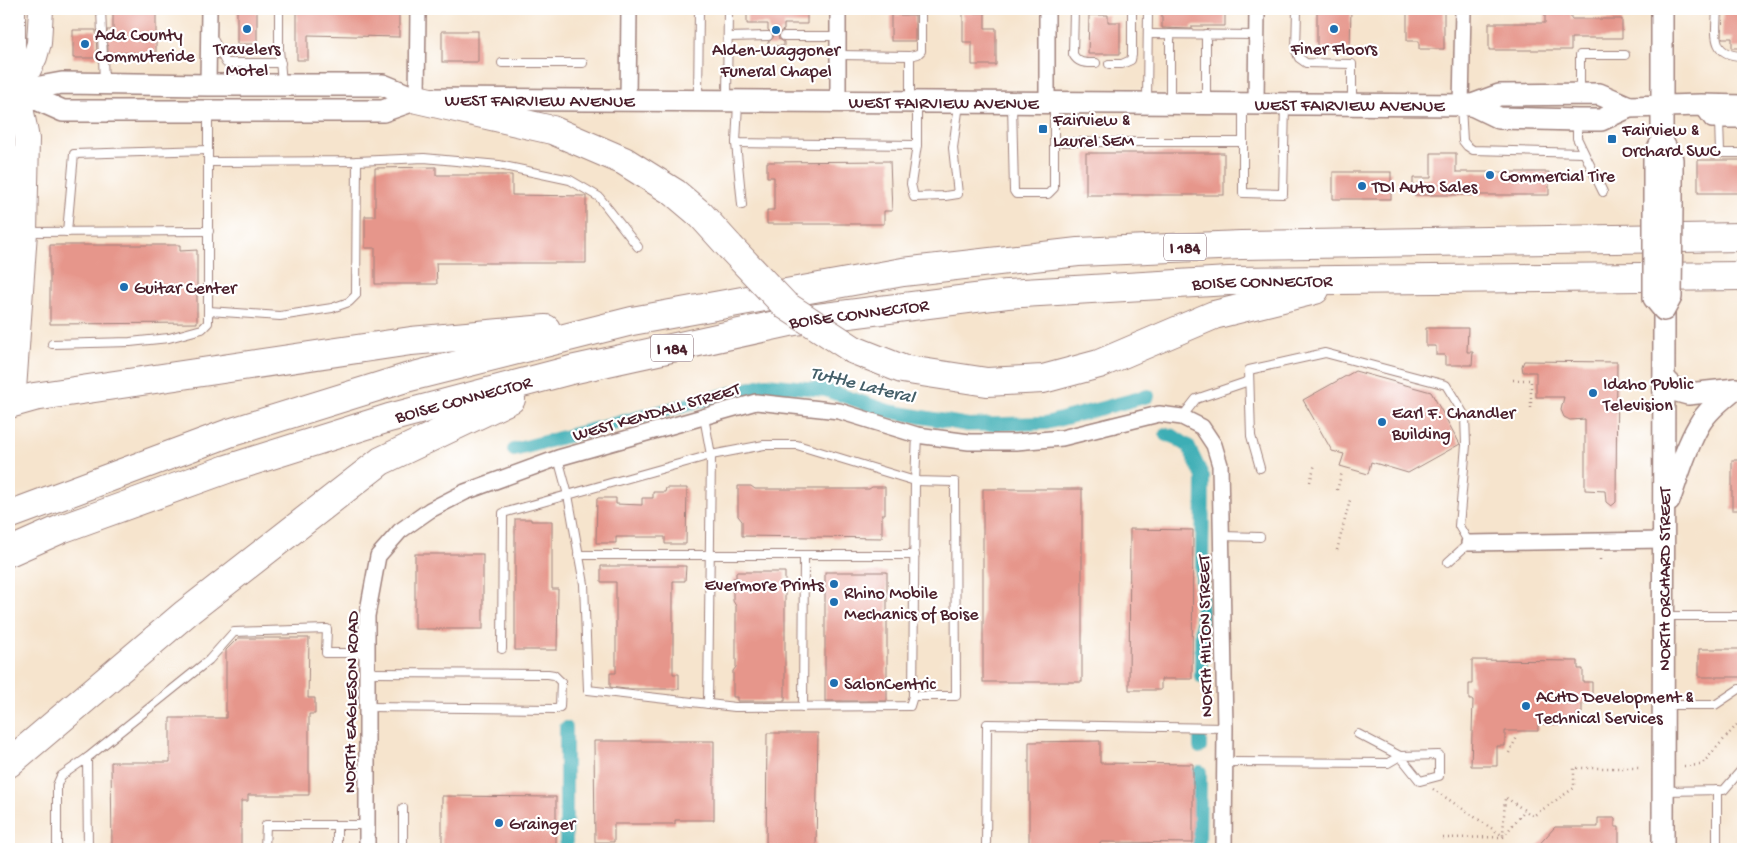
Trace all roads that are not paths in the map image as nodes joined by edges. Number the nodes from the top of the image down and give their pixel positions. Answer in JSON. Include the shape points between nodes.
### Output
{"nodes":[{"id":1,"x":14,"y":9,"type":"edge"},
{"id":2,"x":41,"y":9,"type":"edge"},
{"id":3,"x":101,"y":9,"type":"edge"},
{"id":4,"x":209,"y":9,"type":"edge"},
{"id":5,"x":279,"y":9,"type":"edge"},
{"id":6,"x":418,"y":9,"type":"edge"},
{"id":7,"x":629,"y":9,"type":"edge"},
{"id":8,"x":699,"y":9,"type":"edge"},
{"id":9,"x":728,"y":9,"type":"edge"},
{"id":10,"x":838,"y":9,"type":"edge"},
{"id":11,"x":921,"y":9,"type":"edge"},
{"id":12,"x":1048,"y":9,"type":"edge"},
{"id":13,"x":1074,"y":9,"type":"edge"},
{"id":14,"x":1132,"y":9,"type":"edge"},
{"id":15,"x":1148,"y":9,"type":"edge"},
{"id":16,"x":1257,"y":9,"type":"edge"},
{"id":17,"x":1297,"y":9,"type":"edge"},
{"id":18,"x":1463,"y":9,"type":"edge"},
{"id":19,"x":1662,"y":9,"type":"edge"},
{"id":20,"x":1717,"y":9,"type":"edge"},
{"id":21,"x":209,"y":30,"type":"junction"},
{"id":22,"x":1148,"y":34,"type":"junction"},
{"id":23,"x":1170,"y":34,"type":"junction"},
{"id":24,"x":1206,"y":34,"type":"junction"},
{"id":25,"x":1257,"y":35,"type":"junction"},
{"id":26,"x":768,"y":36,"type":"dead end"},
{"id":27,"x":784,"y":36,"type":"dead end"},
{"id":28,"x":838,"y":36,"type":"junction"},
{"id":29,"x":728,"y":37,"type":"junction"},
{"id":30,"x":838,"y":55,"type":"junction"},
{"id":31,"x":1625,"y":55,"type":"dead end"},
{"id":32,"x":910,"y":56,"type":"junction"},
{"id":33,"x":1743,"y":56,"type":"edge"},
{"id":34,"x":281,"y":63,"type":"junction"},
{"id":35,"x":502,"y":63,"type":"dead end"},
{"id":36,"x":583,"y":63,"type":"dead end"},
{"id":37,"x":1096,"y":63,"type":"dead end"},
{"id":38,"x":1109,"y":64,"type":"dead end"},
{"id":39,"x":104,"y":84,"type":"junction"},
{"id":40,"x":208,"y":85,"type":"junction"},
{"id":41,"x":282,"y":85,"type":"junction"},
{"id":42,"x":12,"y":91,"type":"edge"},
{"id":43,"x":1580,"y":94,"type":"junction"},
{"id":44,"x":1743,"y":94,"type":"edge"},
{"id":45,"x":417,"y":99,"type":"junction"},
{"id":46,"x":628,"y":100,"type":"junction"},
{"id":47,"x":698,"y":101,"type":"junction"},
{"id":48,"x":732,"y":101,"type":"junction"},
{"id":49,"x":838,"y":101,"type":"junction"},
{"id":50,"x":914,"y":102,"type":"junction"},
{"id":51,"x":959,"y":102,"type":"junction"},
{"id":52,"x":1012,"y":102,"type":"junction"},
{"id":53,"x":1050,"y":102,"type":"junction"},
{"id":54,"x":1147,"y":102,"type":"junction"},
{"id":55,"x":1170,"y":102,"type":"junction"},
{"id":56,"x":1206,"y":103,"type":"junction"},
{"id":57,"x":1250,"y":103,"type":"junction"},
{"id":58,"x":1285,"y":103,"type":"junction"},
{"id":59,"x":1352,"y":104,"type":"junction"},
{"id":60,"x":1467,"y":104,"type":"junction"},
{"id":61,"x":1701,"y":105,"type":"junction"},
{"id":62,"x":1629,"y":106,"type":"junction"},
{"id":63,"x":1662,"y":106,"type":"junction"},
{"id":64,"x":1743,"y":106,"type":"edge"},
{"id":65,"x":208,"y":112,"type":"junction"},
{"id":66,"x":9,"y":117,"type":"edge"},
{"id":67,"x":1577,"y":120,"type":"junction"},
{"id":68,"x":1719,"y":120,"type":"junction"},
{"id":69,"x":1743,"y":120,"type":"edge"},
{"id":70,"x":1054,"y":142,"type":"junction"},
{"id":71,"x":1243,"y":142,"type":"junction"},
{"id":72,"x":736,"y":143,"type":"junction"},
{"id":73,"x":917,"y":145,"type":"junction"},
{"id":74,"x":208,"y":150,"type":"junction"},
{"id":75,"x":1583,"y":153,"type":"junction"},
{"id":76,"x":1743,"y":153,"type":"edge"},
{"id":77,"x":357,"y":161,"type":"junction"},
{"id":78,"x":209,"y":162,"type":"junction"},
{"id":79,"x":1602,"y":192,"type":"dead end"},
{"id":80,"x":742,"y":205,"type":"dead end"},
{"id":81,"x":209,"y":231,"type":"junction"},
{"id":82,"x":25,"y":232,"type":"junction"},
{"id":83,"x":67,"y":232,"type":"junction"},
{"id":84,"x":1743,"y":237,"type":"edge"},
{"id":85,"x":638,"y":247,"type":"dead end"},
{"id":86,"x":1743,"y":276,"type":"edge"},
{"id":87,"x":1363,"y":279,"type":"junction"},
{"id":88,"x":209,"y":312,"type":"junction"},
{"id":89,"x":632,"y":321,"type":"junction"},
{"id":90,"x":52,"y":344,"type":"dead end"},
{"id":91,"x":571,"y":370,"type":"junction"},
{"id":92,"x":1664,"y":378,"type":"junction"},
{"id":93,"x":1249,"y":381,"type":"junction"},
{"id":94,"x":1739,"y":388,"type":"edge"},
{"id":95,"x":9,"y":393,"type":"edge"},
{"id":96,"x":9,"y":404,"type":"edge"},
{"id":97,"x":704,"y":417,"type":"junction"},
{"id":98,"x":1182,"y":417,"type":"junction"},
{"id":99,"x":1202,"y":427,"type":"joint"},
{"id":100,"x":917,"y":435,"type":"junction"},
{"id":101,"x":711,"y":455,"type":"junction"},
{"id":102,"x":558,"y":458,"type":"junction"},
{"id":103,"x":1260,"y":468,"type":"dead end"},
{"id":104,"x":915,"y":481,"type":"junction"},
{"id":105,"x":568,"y":495,"type":"junction"},
{"id":106,"x":9,"y":515,"type":"edge"},
{"id":107,"x":1664,"y":518,"type":"junction"},
{"id":108,"x":1222,"y":536,"type":"junction"},
{"id":109,"x":1260,"y":537,"type":"dead end"},
{"id":110,"x":1664,"y":540,"type":"junction"},
{"id":111,"x":1469,"y":543,"type":"junction"},
{"id":112,"x":9,"y":552,"type":"edge"},
{"id":113,"x":578,"y":555,"type":"junction"},
{"id":114,"x":709,"y":555,"type":"junction"},
{"id":115,"x":804,"y":555,"type":"junction"},
{"id":116,"x":915,"y":555,"type":"junction"},
{"id":117,"x":378,"y":556,"type":"joint"},
{"id":118,"x":1448,"y":562,"type":"dead end"},
{"id":119,"x":1663,"y":616,"type":"junction"},
{"id":120,"x":1743,"y":616,"type":"edge"},
{"id":121,"x":502,"y":649,"type":"dead end"},
{"id":122,"x":367,"y":653,"type":"junction"},
{"id":123,"x":367,"y":673,"type":"junction"},
{"id":124,"x":1743,"y":689,"type":"edge"},
{"id":125,"x":913,"y":696,"type":"junction"},
{"id":126,"x":708,"y":704,"type":"junction"},
{"id":127,"x":1662,"y":705,"type":"junction"},
{"id":128,"x":367,"y":707,"type":"junction"},
{"id":129,"x":803,"y":707,"type":"junction"},
{"id":130,"x":1224,"y":728,"type":"junction"},
{"id":131,"x":1358,"y":734,"type":"dead end"},
{"id":132,"x":1400,"y":756,"type":"junction"},
{"id":133,"x":87,"y":758,"type":"junction"},
{"id":134,"x":1224,"y":762,"type":"junction"},
{"id":135,"x":9,"y":763,"type":"edge"},
{"id":136,"x":1743,"y":768,"type":"edge"},
{"id":137,"x":1717,"y":790,"type":"junction"},
{"id":138,"x":1662,"y":791,"type":"junction"},
{"id":139,"x":403,"y":808,"type":"dead end"},
{"id":140,"x":337,"y":825,"type":"junction"},
{"id":141,"x":367,"y":825,"type":"junction"},
{"id":142,"x":57,"y":849,"type":"edge"},
{"id":143,"x":88,"y":849,"type":"edge"},
{"id":144,"x":265,"y":849,"type":"edge"},
{"id":145,"x":336,"y":849,"type":"edge"},
{"id":146,"x":367,"y":849,"type":"edge"},
{"id":147,"x":403,"y":849,"type":"edge"},
{"id":148,"x":986,"y":849,"type":"edge"},
{"id":149,"x":1224,"y":849,"type":"edge"},
{"id":150,"x":1663,"y":849,"type":"edge"},
{"id":151,"x":1717,"y":849,"type":"edge"}],
"edges":[{"from":1,"to":42,"type":"main road"},
{"from":2,"to":42,"type":"main road","via":[[36,57]]},
{"from":3,"to":39,"type":"lane"},
{"from":4,"to":21,"type":"street"},
{"from":5,"to":34,"type":"lane"},
{"from":6,"to":45,"type":"street"},
{"from":7,"to":46,"type":"street"},
{"from":8,"to":47,"type":"lane"},
{"from":9,"to":29,"type":"lane"},
{"from":10,"to":28,"type":"street"},
{"from":11,"to":32,"type":"lane","via":[[921,51]]},
{"from":12,"to":53,"type":"street"},
{"from":13,"to":37,"type":"lane","via":[[1073,54],[1081,63]]},
{"from":14,"to":38,"type":"lane","via":[[1131,60]]},
{"from":15,"to":22,"type":"lane"},
{"from":16,"to":25,"type":"street"},
{"from":17,"to":59,"type":"lane","via":[[1296,51],[1299,58],[1306,63],[1352,64]]},
{"from":18,"to":60,"type":"street"},
{"from":19,"to":63,"type":"main road","name":"NORTH ORCHARD STREET"},
{"from":20,"to":33,"type":"lane","via":[[1718,46],[1722,51]]},
{"from":21,"to":34,"type":"lane","via":[[226,63]]},
{"from":21,"to":40,"type":"street"},
{"from":22,"to":23,"type":"lane"},
{"from":22,"to":54,"type":"lane"},
{"from":23,"to":24,"type":"lane"},
{"from":23,"to":55,"type":"lane"},
{"from":24,"to":25,"type":"lane"},
{"from":24,"to":56,"type":"lane"},
{"from":25,"to":57,"type":"street"},
{"from":26,"to":29,"type":"lane"},
{"from":27,"to":28,"type":"lane"},
{"from":28,"to":30,"type":"street"},
{"from":29,"to":48,"type":"lane"},
{"from":30,"to":32,"type":"lane"},
{"from":30,"to":49,"type":"street"},
{"from":31,"to":43,"type":"lane","via":[[1580,55]]},
{"from":32,"to":50,"type":"lane"},
{"from":34,"to":41,"type":"lane"},
{"from":35,"to":36,"type":"lane"},
{"from":39,"to":40,"type":"main road","name":"WEST FAIRVIEW AVENUE"},
{"from":39,"to":42,"type":"main road","name":"WEST FAIRVIEW AVENUE","via":[[62,83]]},
{"from":40,"to":41,"type":"main road","name":"WEST FAIRVIEW AVENUE"},
{"from":41,"to":45,"type":"main road","name":"WEST FAIRVIEW AVENUE","via":[[383,85]]},
{"from":42,"to":65,"type":"main road","name":"WEST FAIRVIEW AVENUE","via":[[62,111]]},
{"from":42,"to":66,"type":"main road"},
{"from":42,"to":82,"type":"main road","via":[[28,139]]},
{"from":43,"to":60,"type":"main road","name":"WEST FAIRVIEW AVENUE","via":[[1499,95]]},
{"from":43,"to":62,"type":"main road","name":"WEST FAIRVIEW AVENUE","via":[[1599,94]]},
{"from":44,"to":61,"type":"main road","name":"WEST FAIRVIEW AVENUE","via":[[1712,94]]},
{"from":45,"to":46,"type":"main road","name":"WEST FAIRVIEW AVENUE"},
{"from":45,"to":65,"type":"main road","name":"WEST FAIRVIEW AVENUE","via":[[383,112]]},
{"from":45,"to":87,"type":"highway","bridge":true,"via":[[552,130],[624,161],[675,193],[701,215],[785,305],[854,350],[902,369],[987,382],[1043,379],[1098,364],[1214,315]]},
{"from":46,"to":47,"type":"main road","name":"WEST FAIRVIEW AVENUE"},
{"from":47,"to":48,"type":"main road","name":"WEST FAIRVIEW AVENUE"},
{"from":48,"to":49,"type":"main road","name":"WEST FAIRVIEW AVENUE"},
{"from":48,"to":72,"type":"lane"},
{"from":49,"to":50,"type":"main road","name":"WEST FAIRVIEW AVENUE"},
{"from":50,"to":51,"type":"main road","name":"WEST FAIRVIEW AVENUE"},
{"from":50,"to":73,"type":"lane"},
{"from":51,"to":52,"type":"main road","name":"WEST FAIRVIEW AVENUE"},
{"from":51,"to":73,"type":"lane","via":[[953,148],[958,194],[914,197],[911,184]]},
{"from":52,"to":53,"type":"main road","name":"WEST FAIRVIEW AVENUE"},
{"from":52,"to":70,"type":"lane","via":[[1016,194],[1051,193],[1054,188]]},
{"from":53,"to":54,"type":"main road","name":"WEST FAIRVIEW AVENUE"},
{"from":53,"to":70,"type":"lane"},
{"from":54,"to":55,"type":"main road","name":"WEST FAIRVIEW AVENUE"},
{"from":55,"to":56,"type":"main road","name":"WEST FAIRVIEW AVENUE"},
{"from":56,"to":57,"type":"main road","name":"WEST FAIRVIEW AVENUE"},
{"from":57,"to":58,"type":"main road","name":"WEST FAIRVIEW AVENUE"},
{"from":57,"to":71,"type":"lane"},
{"from":58,"to":59,"type":"main road","name":"WEST FAIRVIEW AVENUE"},
{"from":58,"to":71,"type":"lane","via":[[1283,194],[1243,193]]},
{"from":59,"to":60,"type":"main road","name":"WEST FAIRVIEW AVENUE"},
{"from":60,"to":67,"type":"main road","name":"WEST FAIRVIEW AVENUE","via":[[1499,118]]},
{"from":60,"to":75,"type":"lane","via":[[1463,141],[1473,150]]},
{"from":61,"to":63,"type":"main road","name":"WEST FAIRVIEW AVENUE"},
{"from":61,"to":64,"type":"main road"},
{"from":61,"to":68,"type":"street","via":[[1712,120]]},
{"from":62,"to":63,"type":"main road","name":"WEST FAIRVIEW AVENUE"},
{"from":62,"to":67,"type":"main road","name":"WEST FAIRVIEW AVENUE","via":[[1601,120]]},
{"from":63,"to":92,"type":"main road","name":"NORTH ORCHARD STREET","bridge":true,"via":[[1662,141],[1654,157],[1663,204],[1654,298],[1664,313]]},
{"from":65,"to":74,"type":"lane"},
{"from":67,"to":75,"type":"lane","via":[[1577,138]]},
{"from":68,"to":69,"type":"street"},
{"from":68,"to":76,"type":"lane","via":[[1720,153]]},
{"from":70,"to":71,"type":"lane"},
{"from":72,"to":73,"type":"lane"},
{"from":72,"to":80,"type":"lane"},
{"from":74,"to":78,"type":"lane"},
{"from":74,"to":83,"type":"lane","via":[[74,154]]},
{"from":75,"to":79,"type":"lane"},
{"from":77,"to":78,"type":"lane"},
{"from":77,"to":85,"type":"lane","via":[[424,158],[499,165],[570,180],[599,196]]},
{"from":77,"to":88,"type":"lane","via":[[356,295],[349,302],[332,308],[280,316]]},
{"from":78,"to":81,"type":"lane"},
{"from":81,"to":83,"type":"lane"},
{"from":81,"to":88,"type":"lane"},
{"from":82,"to":83,"type":"lane"},
{"from":82,"to":95,"type":"main road","via":[[14,390]]},
{"from":84,"to":89,"type":"highway","name":"BOISE CONNECTOR","number":"I 184","via":[[1240,244],[1078,252],[903,272]]},
{"from":86,"to":87,"type":"highway","name":"BOISE CONNECTOR","number":"I 184"},
{"from":87,"to":91,"type":"highway","name":"BOISE CONNECTOR","number":"I 184","via":[[1229,281],[1007,294],[794,321]]},
{"from":88,"to":90,"type":"lane","via":[[208,323],[202,329],[169,338]]},
{"from":89,"to":96,"type":"highway","via":[[411,341]]},
{"from":89,"to":106,"type":"highway","name":"BOISE CONNECTOR","number":"I 184","via":[[406,378],[229,433]]},
{"from":91,"to":112,"type":"highway","name":"BOISE CONNECTOR","number":"I 184","via":[[389,418],[227,470],[61,529]]},
{"from":91,"to":135,"type":"highway","via":[[381,461],[186,613]]},
{"from":92,"to":94,"type":"main road","via":[[1677,391],[1688,394]]},
{"from":92,"to":107,"type":"main road","name":"NORTH ORCHARD STREET"},
{"from":93,"to":98,"type":"lane","via":[[1196,399]]},
{"from":93,"to":103,"type":"lane","via":[[1251,436]]},
{"from":93,"to":111,"type":"lane","via":[[1249,370],[1324,353],[1446,385],[1465,416],[1466,445],[1458,526]]},
{"from":94,"to":107,"type":"main road","via":[[1713,408],[1699,424]]},
{"from":97,"to":100,"type":"street","name":"WEST KENDALL STREET","via":[[756,402],[839,411]]},
{"from":97,"to":101,"type":"lane"},
{"from":97,"to":102,"type":"street","name":"WEST KENDALL STREET"},
{"from":98,"to":99,"type":"street","name":"WEST KENDALL STREET"},
{"from":98,"to":100,"type":"street","name":"WEST KENDALL STREET","via":[[1158,414],[1062,438],[1016,442],[969,442]]},
{"from":99,"to":108,"type":"street","name":"NORTH HILTON STREET","via":[[1214,445],[1220,465]]},
{"from":100,"to":104,"type":"lane"},
{"from":101,"to":104,"type":"lane","via":[[764,445],[797,445]]},
{"from":101,"to":105,"type":"lane"},
{"from":101,"to":114,"type":"lane"},
{"from":102,"to":105,"type":"lane"},
{"from":102,"to":117,"type":"street","name":"WEST KENDALL STREET","via":[[465,492],[430,510],[400,531]]},
{"from":104,"to":116,"type":"lane"},
{"from":104,"to":125,"type":"lane","via":[[954,482],[956,696]]},
{"from":105,"to":113,"type":"lane"},
{"from":105,"to":121,"type":"lane","via":[[503,512]]},
{"from":107,"to":110,"type":"main road","name":"NORTH ORCHARD STREET"},
{"from":108,"to":109,"type":"lane"},
{"from":108,"to":130,"type":"street","name":"NORTH HILTON STREET"},
{"from":110,"to":111,"type":"street"},
{"from":110,"to":119,"type":"main road","name":"NORTH ORCHARD STREET"},
{"from":111,"to":118,"type":"lane"},
{"from":113,"to":114,"type":"lane"},
{"from":113,"to":126,"type":"lane","via":[[584,584],[588,690]]},
{"from":114,"to":115,"type":"lane"},
{"from":114,"to":126,"type":"lane"},
{"from":115,"to":116,"type":"lane"},
{"from":115,"to":129,"type":"lane"},
{"from":116,"to":125,"type":"lane"},
{"from":117,"to":122,"type":"street","name":"NORTH EAGLESON ROAD","via":[[367,616]]},
{"from":119,"to":120,"type":"lane"},
{"from":119,"to":127,"type":"main road","name":"NORTH ORCHARD STREET"},
{"from":122,"to":123,"type":"street","name":"NORTH EAGLESON ROAD"},
{"from":122,"to":133,"type":"lane","via":[[326,653],[326,629],[234,632],[210,660]]},
{"from":123,"to":128,"type":"street","name":"NORTH EAGLESON ROAD"},
{"from":123,"to":128,"type":"lane","via":[[548,674],[561,682],[560,707],[556,709]]},
{"from":124,"to":127,"type":"lane","via":[[1715,705]]},
{"from":125,"to":129,"type":"lane","via":[[910,706]]},
{"from":126,"to":129,"type":"lane"},
{"from":127,"to":138,"type":"main road","name":"NORTH ORCHARD STREET"},
{"from":128,"to":141,"type":"street","name":"NORTH EAGLESON ROAD"},
{"from":130,"to":134,"type":"street","name":"NORTH HILTON STREET"},
{"from":130,"to":148,"type":"lane","via":[[987,724]]},
{"from":131,"to":132,"type":"lane"},
{"from":132,"to":132,"type":"lane","via":[[1420,780],[1440,776],[1439,755]]},
{"from":132,"to":134,"type":"lane","via":[[1388,763]]},
{"from":133,"to":142,"type":"lane","via":[[61,776],[57,785]]},
{"from":133,"to":143,"type":"lane"},
{"from":134,"to":149,"type":"street","name":"NORTH HILTON STREET"},
{"from":136,"to":137,"type":"lane","via":[[1724,790]]},
{"from":137,"to":138,"type":"lane"},
{"from":137,"to":151,"type":"lane"},
{"from":138,"to":150,"type":"main road","name":"NORTH ORCHARD STREET"},
{"from":139,"to":147,"type":"lane"},
{"from":140,"to":141,"type":"lane"},
{"from":140,"to":144,"type":"lane","via":[[266,825]]},
{"from":140,"to":145,"type":"lane"},
{"from":141,"to":146,"type":"street","name":"NORTH EAGLESON ROAD"}]}
